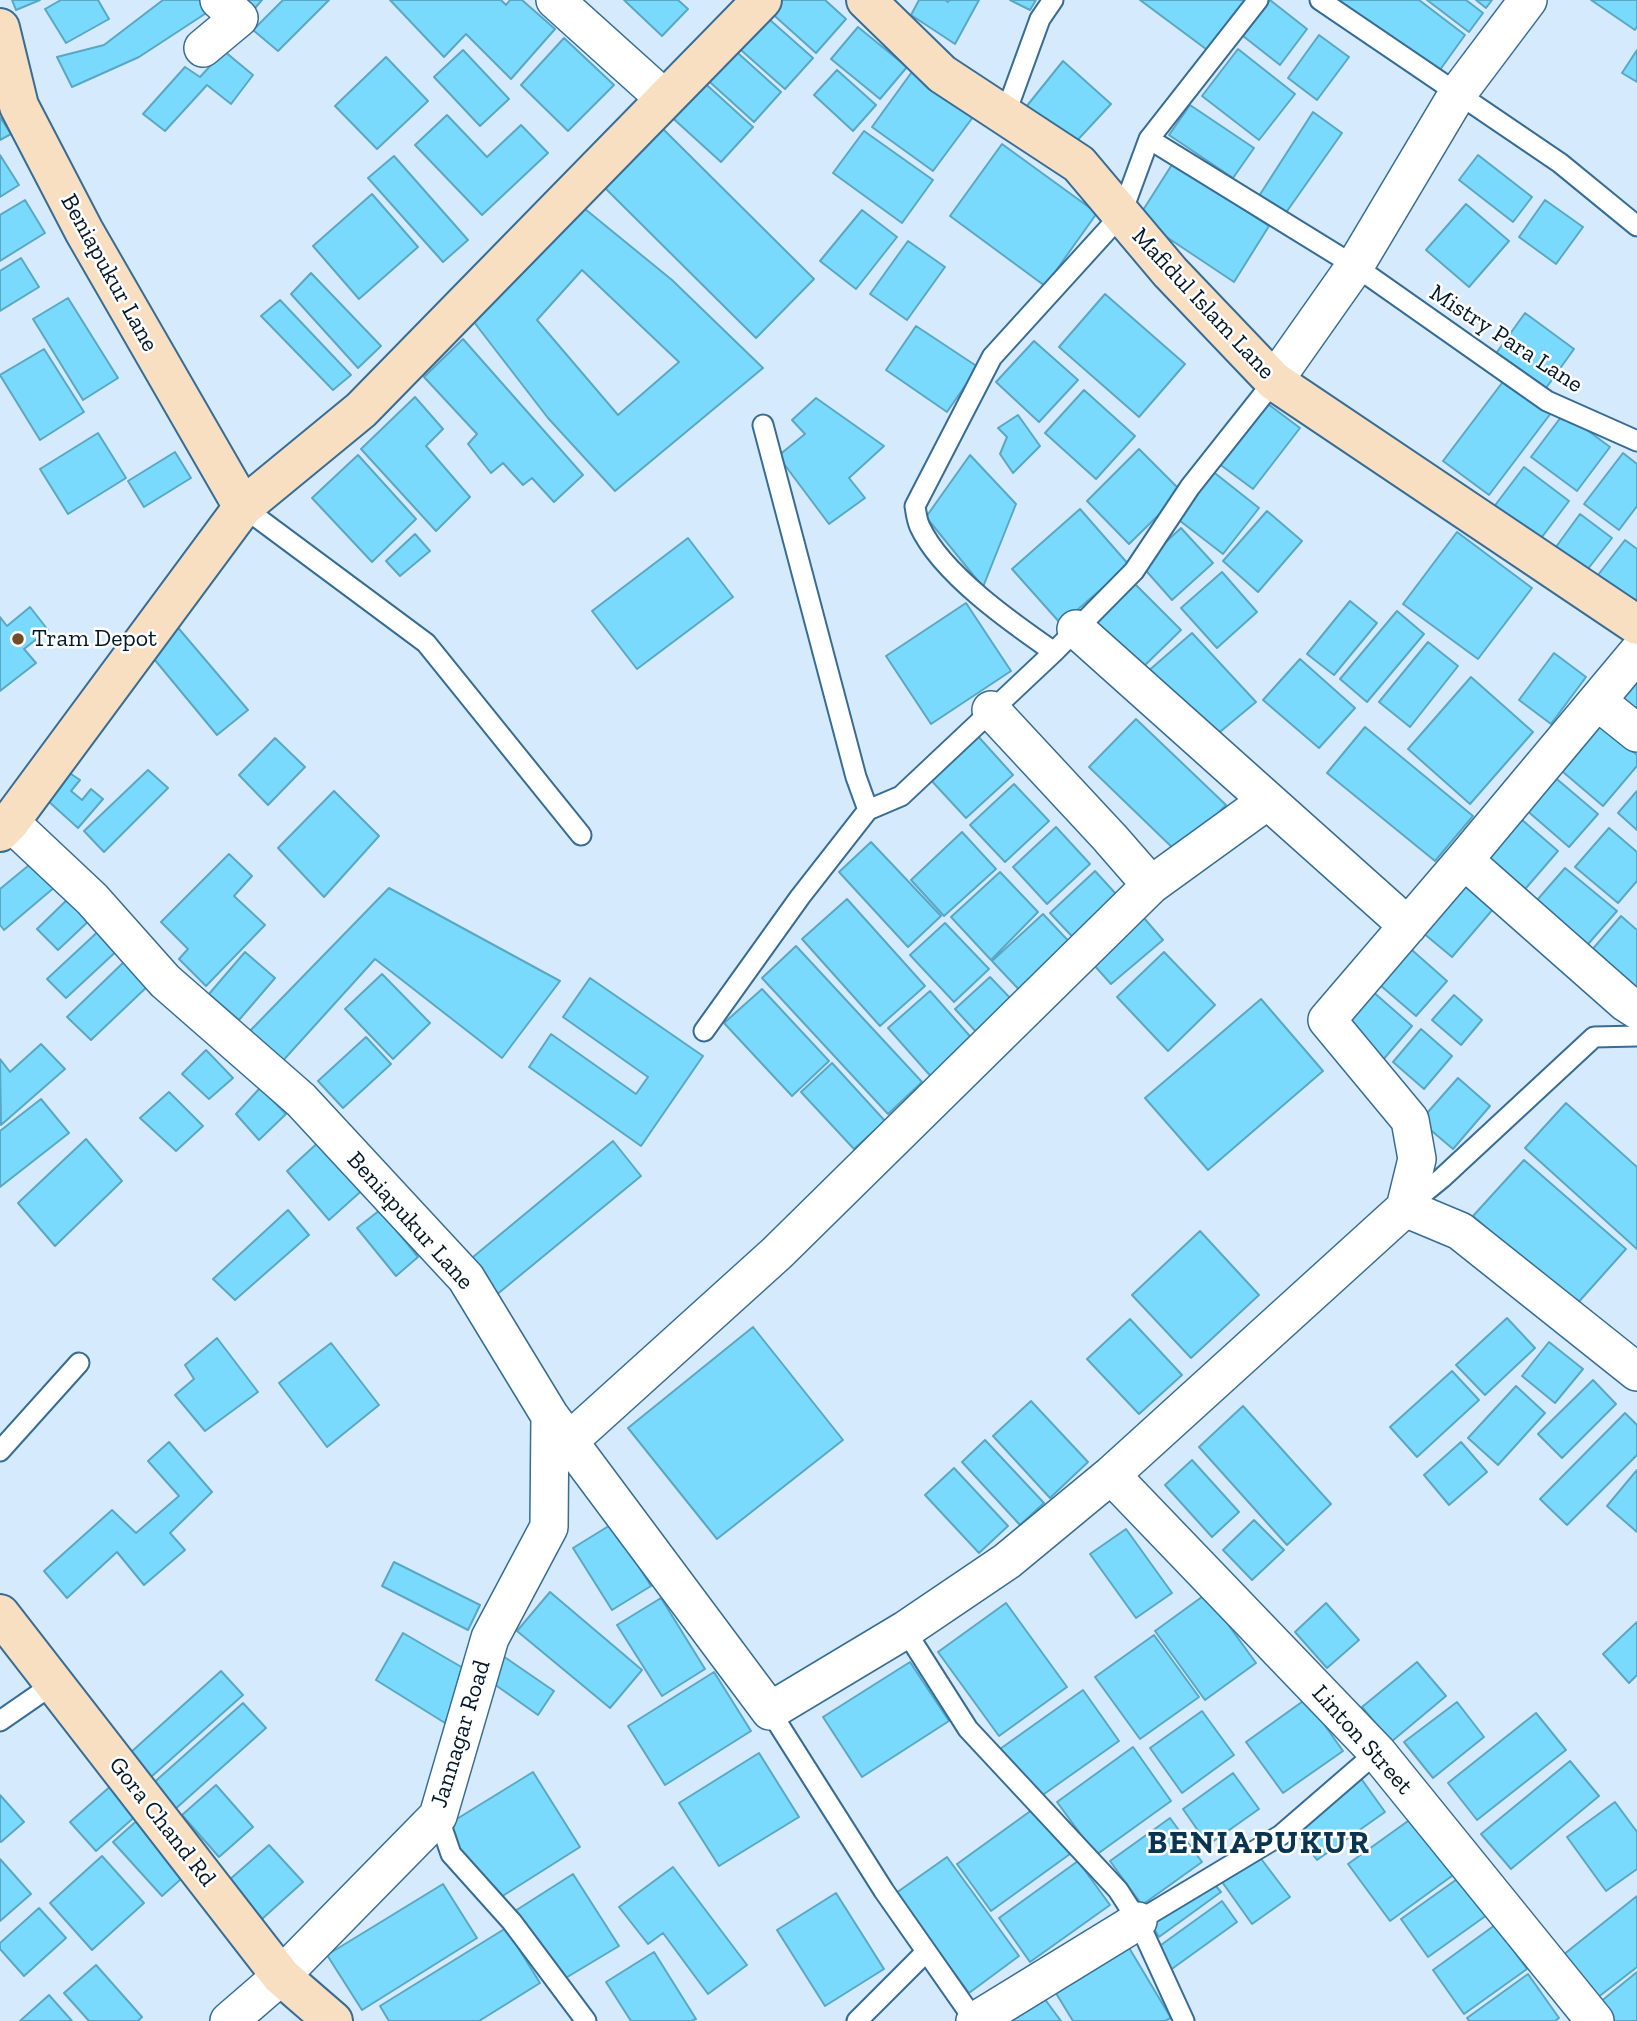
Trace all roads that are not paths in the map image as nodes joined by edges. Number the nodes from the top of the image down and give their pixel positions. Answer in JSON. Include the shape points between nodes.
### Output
{"nodes":[{"id":1,"x":219,"y":0,"type":"edge"},
{"id":2,"x":555,"y":0,"type":"edge"},
{"id":3,"x":762,"y":0,"type":"edge"},
{"id":4,"x":866,"y":0,"type":"edge"},
{"id":5,"x":1053,"y":0,"type":"edge"},
{"id":6,"x":1258,"y":0,"type":"edge"},
{"id":7,"x":1320,"y":0,"type":"edge"},
{"id":8,"x":1528,"y":0,"type":"edge"},
{"id":9,"x":0,"y":28,"type":"edge"},
{"id":10,"x":203,"y":48,"type":"dead end"},
{"id":11,"x":1458,"y":93,"type":"junction"},
{"id":12,"x":665,"y":99,"type":"junction"},
{"id":13,"x":1005,"y":115,"type":"junction"},
{"id":14,"x":1149,"y":139,"type":"junction"},
{"id":15,"x":1121,"y":215,"type":"junction"},
{"id":16,"x":1637,"y":226,"type":"edge"},
{"id":17,"x":1355,"y":266,"type":"junction"},
{"id":18,"x":1274,"y":381,"type":"junction"},
{"id":19,"x":763,"y":425,"type":"dead end"},
{"id":20,"x":1637,"y":441,"type":"edge"},
{"id":21,"x":243,"y":507,"type":"junction"},
{"id":22,"x":1637,"y":625,"type":"edge"},
{"id":23,"x":1065,"y":641,"type":"junction"},
{"id":24,"x":1637,"y":653,"type":"edge"},
{"id":25,"x":1597,"y":701,"type":"junction"},
{"id":26,"x":991,"y":710,"type":"junction"},
{"id":27,"x":1637,"y":733,"type":"edge"},
{"id":28,"x":1267,"y":801,"type":"junction"},
{"id":29,"x":868,"y":810,"type":"junction"},
{"id":30,"x":5,"y":827,"type":"edge"},
{"id":31,"x":581,"y":835,"type":"dead end"},
{"id":32,"x":1464,"y":860,"type":"junction"},
{"id":33,"x":1151,"y":885,"type":"junction"},
{"id":34,"x":1408,"y":926,"type":"junction"},
{"id":35,"x":1637,"y":1010,"type":"edge"},
{"id":36,"x":704,"y":1031,"type":"dead end"},
{"id":37,"x":1637,"y":1036,"type":"edge"},
{"id":38,"x":1405,"y":1208,"type":"junction"},
{"id":39,"x":79,"y":1363,"type":"dead end"},
{"id":40,"x":1637,"y":1372,"type":"edge"},
{"id":41,"x":559,"y":1429,"type":"junction"},
{"id":42,"x":0,"y":1451,"type":"edge"},
{"id":43,"x":1111,"y":1475,"type":"junction"},
{"id":44,"x":0,"y":1614,"type":"edge"},
{"id":45,"x":905,"y":1630,"type":"junction"},
{"id":46,"x":55,"y":1683,"type":"junction"},
{"id":47,"x":769,"y":1711,"type":"junction"},
{"id":48,"x":0,"y":1721,"type":"edge"},
{"id":49,"x":1377,"y":1752,"type":"junction"},
{"id":50,"x":438,"y":1816,"type":"junction"},
{"id":51,"x":1138,"y":1921,"type":"junction"},
{"id":52,"x":926,"y":1952,"type":"junction"},
{"id":53,"x":281,"y":1976,"type":"junction"},
{"id":54,"x":229,"y":2021,"type":"edge"},
{"id":55,"x":333,"y":2021,"type":"edge"},
{"id":56,"x":586,"y":2021,"type":"edge"},
{"id":57,"x":857,"y":2021,"type":"edge"},
{"id":58,"x":975,"y":2021,"type":"edge"},
{"id":59,"x":1184,"y":2021,"type":"edge"},
{"id":60,"x":1595,"y":2021,"type":"edge"}],
"edges":[{"from":1,"to":10,"type":"street","via":[[239,18]]},
{"from":2,"to":12,"type":"street"},
{"from":3,"to":12,"type":"street"},
{"from":4,"to":13,"type":"street","name":"Mafidul Islam Lane","via":[[942,74]]},
{"from":5,"to":13,"type":"lane","via":[[1040,19]]},
{"from":6,"to":14,"type":"lane"},
{"from":7,"to":11,"type":"lane"},
{"from":8,"to":11,"type":"street"},
{"from":9,"to":21,"type":"street","name":"Beniapukur Lane","via":[[19,106],[84,232]]},
{"from":11,"to":16,"type":"lane","via":[[1560,163]]},
{"from":11,"to":17,"type":"street"},
{"from":12,"to":21,"type":"street","via":[[361,410]]},
{"from":13,"to":15,"type":"street","name":"Mafidul Islam Lane","via":[[1079,164]]},
{"from":14,"to":15,"type":"lane"},
{"from":14,"to":17,"type":"lane","name":"Mistry Para Lane"},
{"from":15,"to":18,"type":"street","name":"Mafidul Islam Lane"},
{"from":15,"to":23,"type":"lane","via":[[992,357],[915,506],[919,527],[941,558],[994,610]]},
{"from":17,"to":18,"type":"street"},
{"from":17,"to":20,"type":"lane","name":"Mistry Para Lane","via":[[1547,401]]},
{"from":18,"to":22,"type":"street","name":"Mafidul Islam Lane"},
{"from":18,"to":23,"type":"lane","via":[[1190,487],[1134,570]]},
{"from":19,"to":29,"type":"lane"},
{"from":21,"to":30,"type":"street"},
{"from":21,"to":31,"type":"lane","via":[[426,643]]},
{"from":23,"to":26,"type":"lane"},
{"from":23,"to":28,"type":"street"},
{"from":24,"to":25,"type":"street"},
{"from":25,"to":27,"type":"street"},
{"from":25,"to":32,"type":"street"},
{"from":26,"to":29,"type":"lane","via":[[901,796]]},
{"from":26,"to":33,"type":"street"},
{"from":28,"to":33,"type":"street"},
{"from":28,"to":34,"type":"street"},
{"from":29,"to":36,"type":"lane"},
{"from":30,"to":41,"type":"street","name":"Beniapukur Lane","via":[[92,899],[165,981],[301,1100],[466,1278]]},
{"from":32,"to":34,"type":"street"},
{"from":32,"to":35,"type":"street"},
{"from":33,"to":41,"type":"street","via":[[777,1253]]},
{"from":34,"to":38,"type":"street","via":[[1327,1020],[1410,1120],[1417,1159]]},
{"from":37,"to":38,"type":"lane","via":[[1594,1037]]},
{"from":38,"to":40,"type":"street","via":[[1460,1231]]},
{"from":38,"to":43,"type":"street"},
{"from":39,"to":42,"type":"lane"},
{"from":41,"to":47,"type":"street","name":"Beniapukur Lane"},
{"from":41,"to":50,"type":"street","name":"Jannagar Road","via":[[549,1527],[490,1638]]},
{"from":43,"to":45,"type":"street","via":[[1007,1561]]},
{"from":43,"to":49,"type":"street","name":"Linton Street"},
{"from":44,"to":46,"type":"street","name":"Gora Chand Rd"},
{"from":45,"to":47,"type":"street"},
{"from":45,"to":51,"type":"lane","via":[[968,1729],[1118,1890]]},
{"from":46,"to":48,"type":"lane"},
{"from":46,"to":53,"type":"street","name":"Gora Chand Rd"},
{"from":47,"to":52,"type":"lane"},
{"from":49,"to":51,"type":"lane","via":[[1281,1835]]},
{"from":49,"to":60,"type":"street","name":"Linton Street"},
{"from":50,"to":53,"type":"street","name":"Jannagar Road"},
{"from":50,"to":56,"type":"lane","via":[[452,1854],[512,1922]]},
{"from":51,"to":58,"type":"street"},
{"from":51,"to":59,"type":"lane"},
{"from":52,"to":57,"type":"lane"},
{"from":52,"to":58,"type":"lane"},
{"from":53,"to":54,"type":"street","name":"Jannagar Road"},
{"from":53,"to":55,"type":"street","name":"Gora Chand Rd"}]}
